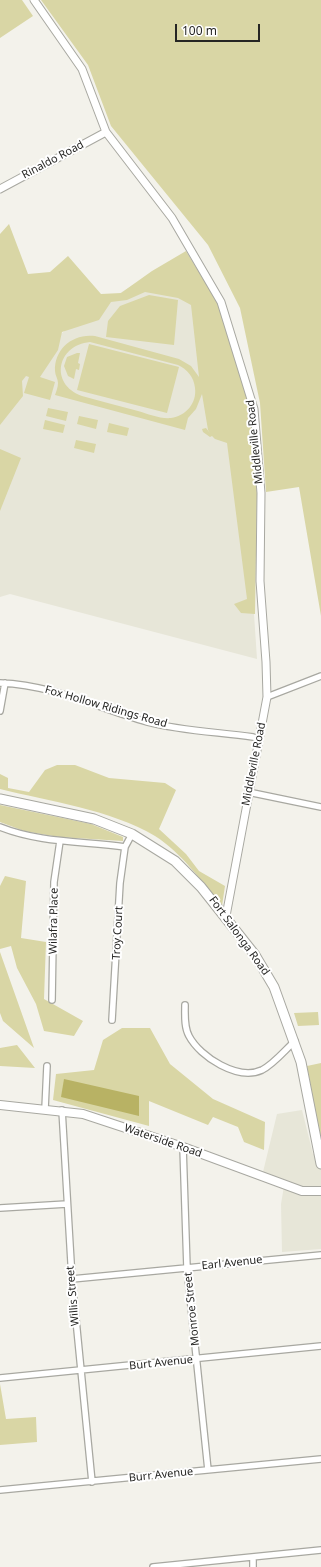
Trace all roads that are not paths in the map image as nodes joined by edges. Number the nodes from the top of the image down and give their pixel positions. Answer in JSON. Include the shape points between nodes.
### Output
{"nodes":[{"id":1,"x":34,"y":0,"type":"edge"},
{"id":2,"x":106,"y":132,"type":"junction"},
{"id":3,"x":0,"y":188,"type":"edge"},
{"id":4,"x":321,"y":676,"type":"edge"},
{"id":5,"x":2,"y":683,"type":"edge"},
{"id":6,"x":266,"y":696,"type":"junction"},
{"id":7,"x":0,"y":711,"type":"edge"},
{"id":8,"x":259,"y":739,"type":"junction"},
{"id":9,"x":248,"y":792,"type":"junction"},
{"id":10,"x":0,"y":800,"type":"edge"},
{"id":11,"x":321,"y":807,"type":"edge"},
{"id":12,"x":0,"y":827,"type":"edge"},
{"id":13,"x":132,"y":834,"type":"junction"},
{"id":14,"x":60,"y":842,"type":"junction"},
{"id":15,"x":125,"y":847,"type":"junction"},
{"id":16,"x":226,"y":916,"type":"junction"},
{"id":17,"x":52,"y":1000,"type":"dead end"},
{"id":18,"x":185,"y":1005,"type":"dead end"},
{"id":19,"x":112,"y":1020,"type":"dead end"},
{"id":20,"x":295,"y":1041,"type":"junction"},
{"id":21,"x":47,"y":1066,"type":"dead end"},
{"id":22,"x":0,"y":1105,"type":"edge"},
{"id":23,"x":45,"y":1109,"type":"junction"},
{"id":24,"x":62,"y":1110,"type":"junction"},
{"id":25,"x":183,"y":1147,"type":"junction"},
{"id":26,"x":321,"y":1164,"type":"edge"},
{"id":27,"x":321,"y":1191,"type":"edge"},
{"id":28,"x":67,"y":1204,"type":"junction"},
{"id":29,"x":0,"y":1208,"type":"edge"},
{"id":30,"x":321,"y":1255,"type":"edge"},
{"id":31,"x":187,"y":1268,"type":"junction"},
{"id":32,"x":72,"y":1279,"type":"junction"},
{"id":33,"x":321,"y":1346,"type":"edge"},
{"id":34,"x":197,"y":1359,"type":"junction"},
{"id":35,"x":80,"y":1371,"type":"junction"},
{"id":36,"x":0,"y":1378,"type":"edge"},
{"id":37,"x":321,"y":1458,"type":"edge"},
{"id":38,"x":208,"y":1470,"type":"junction"},
{"id":39,"x":92,"y":1482,"type":"junction"},
{"id":40,"x":0,"y":1490,"type":"edge"},
{"id":41,"x":321,"y":1550,"type":"edge"},
{"id":42,"x":253,"y":1557,"type":"junction"},
{"id":43,"x":163,"y":1566,"type":"edge"},
{"id":44,"x":153,"y":1567,"type":"edge"},
{"id":45,"x":253,"y":1567,"type":"edge"}],
"edges":[{"from":1,"to":2,"type":"street","name":"Middleville Road","via":[[82,69]]},
{"from":2,"to":3,"type":"street","name":"Rinaldo Road"},
{"from":2,"to":6,"type":"street","name":"Middleville Road","via":[[172,218],[222,302],[254,408],[261,493],[260,581]]},
{"from":4,"to":6,"type":"street"},
{"from":5,"to":7,"type":"street"},
{"from":5,"to":8,"type":"street","name":"Fox Hollow Ridings Road","via":[[60,692],[166,726]]},
{"from":6,"to":8,"type":"street","name":"Middleville Road"},
{"from":8,"to":9,"type":"street","name":"Middleville Road"},
{"from":9,"to":11,"type":"street"},
{"from":9,"to":16,"type":"street","name":"Middleville Road"},
{"from":10,"to":13,"type":"main road","name":"Fort Salonga Road","via":[[94,819]]},
{"from":12,"to":14,"type":"street"},
{"from":13,"to":15,"type":"street"},
{"from":13,"to":16,"type":"main road","name":"Fort Salonga Road","via":[[175,861]]},
{"from":14,"to":15,"type":"street"},
{"from":14,"to":17,"type":"street","name":"Wilafra Place","via":[[54,882]]},
{"from":15,"to":19,"type":"street","name":"Troy Court","via":[[120,883]]},
{"from":16,"to":20,"type":"main road","name":"Fort Salonga Road","via":[[267,972]]},
{"from":18,"to":20,"type":"street","via":[[188,1035],[196,1046],[235,1072],[261,1070]]},
{"from":20,"to":26,"type":"main road","name":"Fort Salonga Road"},
{"from":21,"to":23,"type":"street"},
{"from":22,"to":23,"type":"main road","name":"Waterside Road"},
{"from":23,"to":24,"type":"main road","name":"Waterside Road"},
{"from":24,"to":25,"type":"main road","name":"Waterside Road","via":[[83,1114]]},
{"from":24,"to":28,"type":"street","name":"Willis Street"},
{"from":25,"to":27,"type":"main road","name":"Waterside Road","via":[[302,1191]]},
{"from":25,"to":31,"type":"street","name":"Monroe Street"},
{"from":28,"to":29,"type":"street"},
{"from":28,"to":32,"type":"street","name":"Willis Street"},
{"from":30,"to":31,"type":"street","name":"Earl Avenue"},
{"from":31,"to":32,"type":"street","name":"Earl Avenue"},
{"from":31,"to":34,"type":"street","name":"Monroe Street"},
{"from":32,"to":35,"type":"street","name":"Willis Street"},
{"from":33,"to":34,"type":"street","name":"Burt Avenue"},
{"from":34,"to":35,"type":"street","name":"Burt Avenue"},
{"from":34,"to":38,"type":"street","name":"Monroe Street"},
{"from":35,"to":36,"type":"street","name":"Burt Avenue"},
{"from":35,"to":39,"type":"street","name":"Willis Street"},
{"from":37,"to":38,"type":"street","name":"Burr Avenue"},
{"from":38,"to":39,"type":"street","name":"Burr Avenue"},
{"from":39,"to":40,"type":"street","name":"Burr Avenue"},
{"from":41,"to":42,"type":"street"},
{"from":42,"to":43,"type":"street"},
{"from":42,"to":45,"type":"street"},
{"from":43,"to":44,"type":"street"}]}
